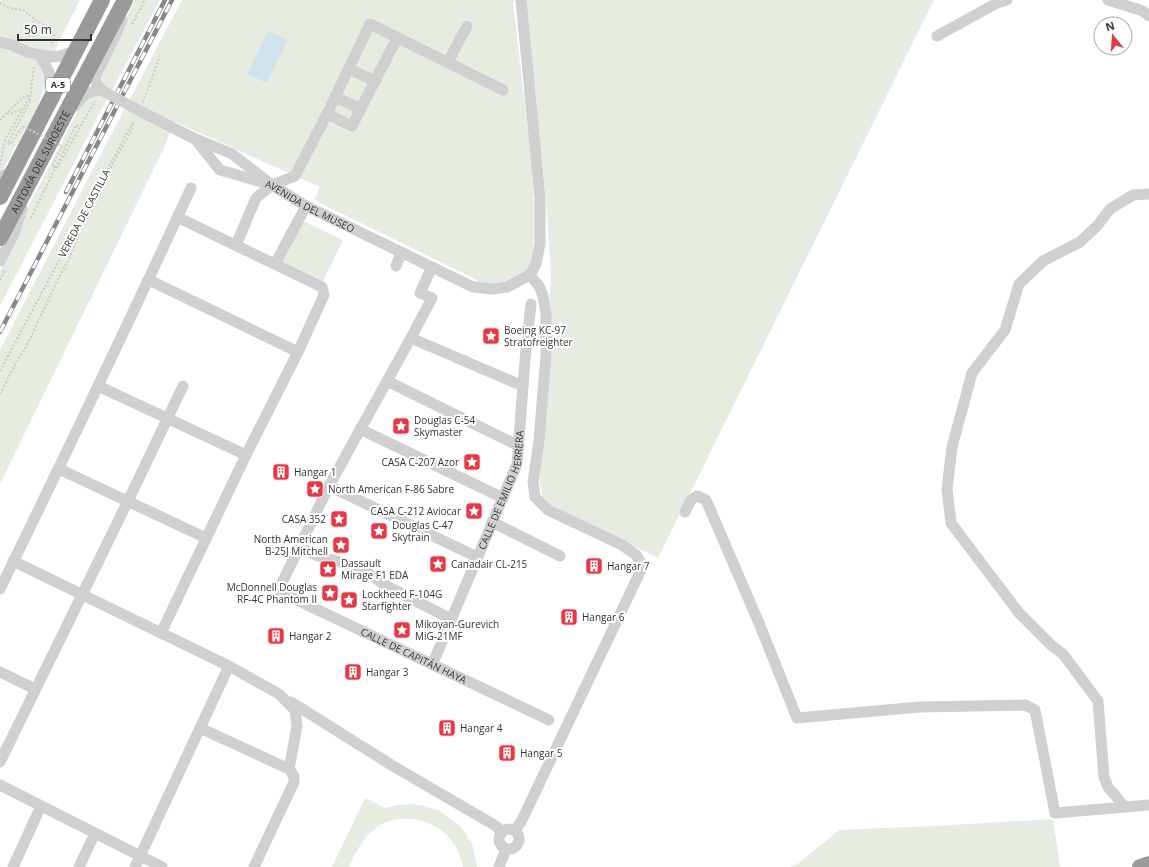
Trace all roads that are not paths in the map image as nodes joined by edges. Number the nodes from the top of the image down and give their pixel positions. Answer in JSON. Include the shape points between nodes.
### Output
{"nodes":[{"id":1,"x":94,"y":0,"type":"edge"},
{"id":2,"x":102,"y":0,"type":"edge"},
{"id":3,"x":125,"y":0,"type":"edge"},
{"id":4,"x":130,"y":0,"type":"edge"},
{"id":5,"x":521,"y":0,"type":"edge"},
{"id":6,"x":1008,"y":0,"type":"edge"},
{"id":7,"x":1108,"y":0,"type":"edge"},
{"id":8,"x":1149,"y":16,"type":"edge"},
{"id":9,"x":92,"y":20,"type":"junction"},
{"id":10,"x":467,"y":26,"type":"dead end"},
{"id":11,"x":937,"y":36,"type":"dead end"},
{"id":12,"x":397,"y":38,"type":"junction"},
{"id":13,"x":0,"y":42,"type":"edge"},
{"id":14,"x":76,"y":51,"type":"junction"},
{"id":15,"x":40,"y":55,"type":"junction"},
{"id":16,"x":448,"y":62,"type":"junction"},
{"id":17,"x":349,"y":69,"type":"junction"},
{"id":18,"x":375,"y":80,"type":"junction"},
{"id":19,"x":101,"y":90,"type":"junction"},
{"id":20,"x":503,"y":90,"type":"dead end"},
{"id":21,"x":52,"y":96,"type":"junction"},
{"id":22,"x":335,"y":97,"type":"junction"},
{"id":23,"x":361,"y":109,"type":"junction"},
{"id":24,"x":327,"y":114,"type":"junction"},
{"id":25,"x":54,"y":134,"type":"junction"},
{"id":26,"x":194,"y":138,"type":"junction"},
{"id":27,"x":8,"y":167,"type":"edge"},
{"id":28,"x":36,"y":168,"type":"junction"},
{"id":29,"x":0,"y":177,"type":"edge"},
{"id":30,"x":272,"y":185,"type":"junction"},
{"id":31,"x":191,"y":188,"type":"dead end"},
{"id":32,"x":1149,"y":194,"type":"edge"},
{"id":33,"x":0,"y":197,"type":"edge"},
{"id":34,"x":306,"y":206,"type":"junction"},
{"id":35,"x":178,"y":217,"type":"junction"},
{"id":36,"x":0,"y":238,"type":"edge"},
{"id":37,"x":236,"y":245,"type":"junction"},
{"id":38,"x":402,"y":253,"type":"junction"},
{"id":39,"x":0,"y":261,"type":"edge"},
{"id":40,"x":275,"y":264,"type":"junction"},
{"id":41,"x":396,"y":266,"type":"dead end"},
{"id":42,"x":432,"y":267,"type":"junction"},
{"id":43,"x":530,"y":275,"type":"junction"},
{"id":44,"x":149,"y":280,"type":"junction"},
{"id":45,"x":531,"y":304,"type":"dead end"},
{"id":46,"x":412,"y":336,"type":"junction"},
{"id":47,"x":298,"y":352,"type":"junction"},
{"id":48,"x":387,"y":381,"type":"junction"},
{"id":49,"x":98,"y":386,"type":"junction"},
{"id":50,"x":183,"y":386,"type":"dead end"},
{"id":51,"x":523,"y":386,"type":"junction"},
{"id":52,"x":168,"y":419,"type":"junction"},
{"id":53,"x":360,"y":429,"type":"junction"},
{"id":54,"x":519,"y":446,"type":"junction"},
{"id":55,"x":246,"y":455,"type":"junction"},
{"id":56,"x":59,"y":469,"type":"junction"},
{"id":57,"x":329,"y":486,"type":"junction"},
{"id":58,"x":503,"y":498,"type":"junction"},
{"id":59,"x":128,"y":501,"type":"junction"},
{"id":60,"x":685,"y":512,"type":"dead end"},
{"id":61,"x":492,"y":522,"type":"junction"},
{"id":62,"x":206,"y":538,"type":"junction"},
{"id":63,"x":299,"y":547,"type":"junction"},
{"id":64,"x":560,"y":556,"type":"dead end"},
{"id":65,"x":478,"y":557,"type":"junction"},
{"id":66,"x":13,"y":561,"type":"junction"},
{"id":67,"x":0,"y":588,"type":"edge"},
{"id":68,"x":82,"y":595,"type":"junction"},
{"id":69,"x":451,"y":619,"type":"junction"},
{"id":70,"x":161,"y":632,"type":"junction"},
{"id":71,"x":432,"y":665,"type":"junction"},
{"id":72,"x":229,"y":666,"type":"junction"},
{"id":73,"x":0,"y":672,"type":"edge"},
{"id":74,"x":35,"y":689,"type":"junction"},
{"id":75,"x":279,"y":694,"type":"junction"},
{"id":76,"x":549,"y":720,"type":"dead end"},
{"id":77,"x":200,"y":728,"type":"junction"},
{"id":78,"x":0,"y":762,"type":"edge"},
{"id":79,"x":289,"y":769,"type":"junction"},
{"id":80,"x":0,"y":785,"type":"edge"},
{"id":81,"x":1149,"y":805,"type":"edge"},
{"id":82,"x":41,"y":806,"type":"junction"},
{"id":83,"x":1125,"y":807,"type":"junction"},
{"id":84,"x":514,"y":831,"type":"junction"},
{"id":85,"x":502,"y":832,"type":"junction"},
{"id":86,"x":95,"y":833,"type":"junction"},
{"id":87,"x":506,"y":849,"type":"junction"},
{"id":88,"x":140,"y":856,"type":"junction"},
{"id":89,"x":1149,"y":864,"type":"edge"},
{"id":90,"x":13,"y":867,"type":"edge"},
{"id":91,"x":79,"y":867,"type":"edge"},
{"id":92,"x":135,"y":867,"type":"edge"},
{"id":93,"x":162,"y":867,"type":"edge"},
{"id":94,"x":254,"y":867,"type":"edge"},
{"id":95,"x":499,"y":867,"type":"edge"},
{"id":96,"x":1140,"y":867,"type":"edge"}],
"edges":[{"from":1,"to":9,"type":"highway"},
{"from":2,"to":9,"type":"highway","name":"AUTOVÍA DEL SUROESTE","number":"A-5"},
{"from":3,"to":25,"type":"highway","name":"AUTOVÍA DEL SUROESTE","number":"A-5"},
{"from":4,"to":19,"type":"street","via":[[96,74],[95,81]]},
{"from":5,"to":43,"type":"street","via":[[540,198],[540,244],[536,264]]},
{"from":6,"to":11,"type":"street","via":[[997,3]]},
{"from":7,"to":8,"type":"street","via":[[1143,11]]},
{"from":9,"to":14,"type":"highway","name":"AUTOVÍA DEL SUROESTE","number":"A-5"},
{"from":10,"to":16,"type":"street"},
{"from":12,"to":16,"type":"street"},
{"from":12,"to":17,"type":"street","via":[[370,24]]},
{"from":12,"to":18,"type":"street"},
{"from":13,"to":15,"type":"street"},
{"from":14,"to":15,"type":"street","via":[[56,57]]},
{"from":14,"to":21,"type":"highway","name":"AUTOVÍA DEL SUROESTE","number":"A-5"},
{"from":15,"to":21,"type":"street","via":[[49,72]]},
{"from":16,"to":20,"type":"street"},
{"from":17,"to":18,"type":"street"},
{"from":17,"to":22,"type":"street"},
{"from":18,"to":23,"type":"street"},
{"from":19,"to":25,"type":"street","via":[[84,95]]},
{"from":19,"to":26,"type":"street","name":"AVENIDA DEL MUSEO","bridge":true,"via":[[137,115],[175,128]]},
{"from":21,"to":27,"type":"highway","name":"AUTOVÍA DEL SUROESTE","number":"A-5"},
{"from":22,"to":23,"type":"street"},
{"from":22,"to":24,"type":"street"},
{"from":23,"to":24,"type":"street","via":[[352,126]]},
{"from":24,"to":30,"type":"street","via":[[295,176]]},
{"from":25,"to":28,"type":"highway","name":"AUTOVÍA DEL SUROESTE","number":"A-5"},
{"from":26,"to":30,"type":"street","via":[[232,154]]},
{"from":26,"to":30,"type":"street","name":"AVENIDA DEL MUSEO","via":[[220,170]]},
{"from":27,"to":29,"type":"street"},
{"from":27,"to":33,"type":"highway","name":"AUTOVÍA DEL SUROESTE","number":"A-5"},
{"from":28,"to":36,"type":"highway","name":"AUTOVÍA DEL SUROESTE","number":"A-5"},
{"from":28,"to":39,"type":"street","via":[[14,234]]},
{"from":30,"to":34,"type":"street","name":"AVENIDA DEL MUSEO"},
{"from":30,"to":37,"type":"street","via":[[256,198]]},
{"from":31,"to":35,"type":"street"},
{"from":32,"to":83,"type":"street","via":[[1133,195],[1110,209],[1080,242],[1043,261],[1019,284],[1005,330],[972,373],[952,447],[947,489],[952,523],[1019,613],[1063,654],[1098,701],[1104,777],[1108,787]]},
{"from":34,"to":38,"type":"street","name":"AVENIDA DEL MUSEO"},
{"from":34,"to":40,"type":"street"},
{"from":35,"to":37,"type":"street"},
{"from":35,"to":44,"type":"street"},
{"from":37,"to":40,"type":"street"},
{"from":38,"to":41,"type":"street"},
{"from":38,"to":42,"type":"street","name":"AVENIDA DEL MUSEO"},
{"from":40,"to":47,"type":"street","via":[[322,287],[324,295]]},
{"from":42,"to":43,"type":"street","name":"AVENIDA DEL MUSEO","via":[[473,286],[492,289],[507,287]]},
{"from":42,"to":46,"type":"street","via":[[420,293],[432,298]]},
{"from":43,"to":84,"type":"street","via":[[539,286],[546,314],[546,355],[533,482],[535,497],[548,510],[622,545],[636,555],[642,570],[521,822]]},
{"from":44,"to":47,"type":"street"},
{"from":44,"to":49,"type":"street"},
{"from":45,"to":51,"type":"street","name":"CALLE DE EMILIO HERRERA"},
{"from":46,"to":48,"type":"street"},
{"from":46,"to":51,"type":"street"},
{"from":47,"to":55,"type":"street"},
{"from":48,"to":53,"type":"street"},
{"from":48,"to":54,"type":"street"},
{"from":49,"to":52,"type":"street"},
{"from":49,"to":56,"type":"street"},
{"from":50,"to":52,"type":"street"},
{"from":51,"to":54,"type":"street","name":"CALLE DE EMILIO HERRERA"},
{"from":52,"to":55,"type":"street"},
{"from":52,"to":59,"type":"street"},
{"from":53,"to":57,"type":"street"},
{"from":53,"to":58,"type":"street"},
{"from":54,"to":58,"type":"street","name":"CALLE DE EMILIO HERRERA","via":[[517,464]]},
{"from":55,"to":62,"type":"street"},
{"from":56,"to":59,"type":"street"},
{"from":56,"to":66,"type":"street"},
{"from":57,"to":63,"type":"street"},
{"from":57,"to":65,"type":"street"},
{"from":58,"to":61,"type":"street","name":"CALLE DE EMILIO HERRERA"},
{"from":59,"to":62,"type":"street"},
{"from":59,"to":68,"type":"street"},
{"from":60,"to":83,"type":"street","via":[[691,500],[697,496],[706,500],[797,718],[920,707],[1025,705],[1035,710],[1055,813]]},
{"from":61,"to":64,"type":"street"},
{"from":61,"to":65,"type":"street","name":"CALLE DE EMILIO HERRERA"},
{"from":62,"to":70,"type":"street"},
{"from":63,"to":69,"type":"street","via":[[318,556],[362,568],[383,584]]},
{"from":63,"to":71,"type":"street","name":"CALLE DE CAPITÁN HAYA","via":[[278,591]]},
{"from":65,"to":69,"type":"street","name":"CALLE DE EMILIO HERRERA"},
{"from":66,"to":67,"type":"street"},
{"from":66,"to":68,"type":"street"},
{"from":68,"to":70,"type":"street"},
{"from":68,"to":74,"type":"street"},
{"from":69,"to":71,"type":"street","name":"CALLE DE EMILIO HERRERA"},
{"from":70,"to":72,"type":"street"},
{"from":71,"to":76,"type":"street","name":"CALLE DE CAPITÁN HAYA"},
{"from":72,"to":75,"type":"street"},
{"from":72,"to":77,"type":"street"},
{"from":73,"to":74,"type":"street"},
{"from":74,"to":78,"type":"street"},
{"from":75,"to":79,"type":"street","via":[[296,710],[297,726]]},
{"from":75,"to":85,"type":"street"},
{"from":77,"to":79,"type":"street"},
{"from":77,"to":88,"type":"street"},
{"from":79,"to":94,"type":"street","via":[[294,776],[294,782]]},
{"from":80,"to":82,"type":"street"},
{"from":81,"to":83,"type":"street"},
{"from":82,"to":86,"type":"street"},
{"from":82,"to":90,"type":"street"},
{"from":84,"to":85,"type":"street"},
{"from":84,"to":87,"type":"street","via":[[518,836],[518,842],[514,847]]},
{"from":85,"to":87,"type":"street","via":[[499,842]]},
{"from":86,"to":88,"type":"street"},
{"from":86,"to":91,"type":"street"},
{"from":87,"to":95,"type":"street"},
{"from":88,"to":92,"type":"street"},
{"from":88,"to":93,"type":"street"},
{"from":89,"to":96,"type":"highway"}]}
